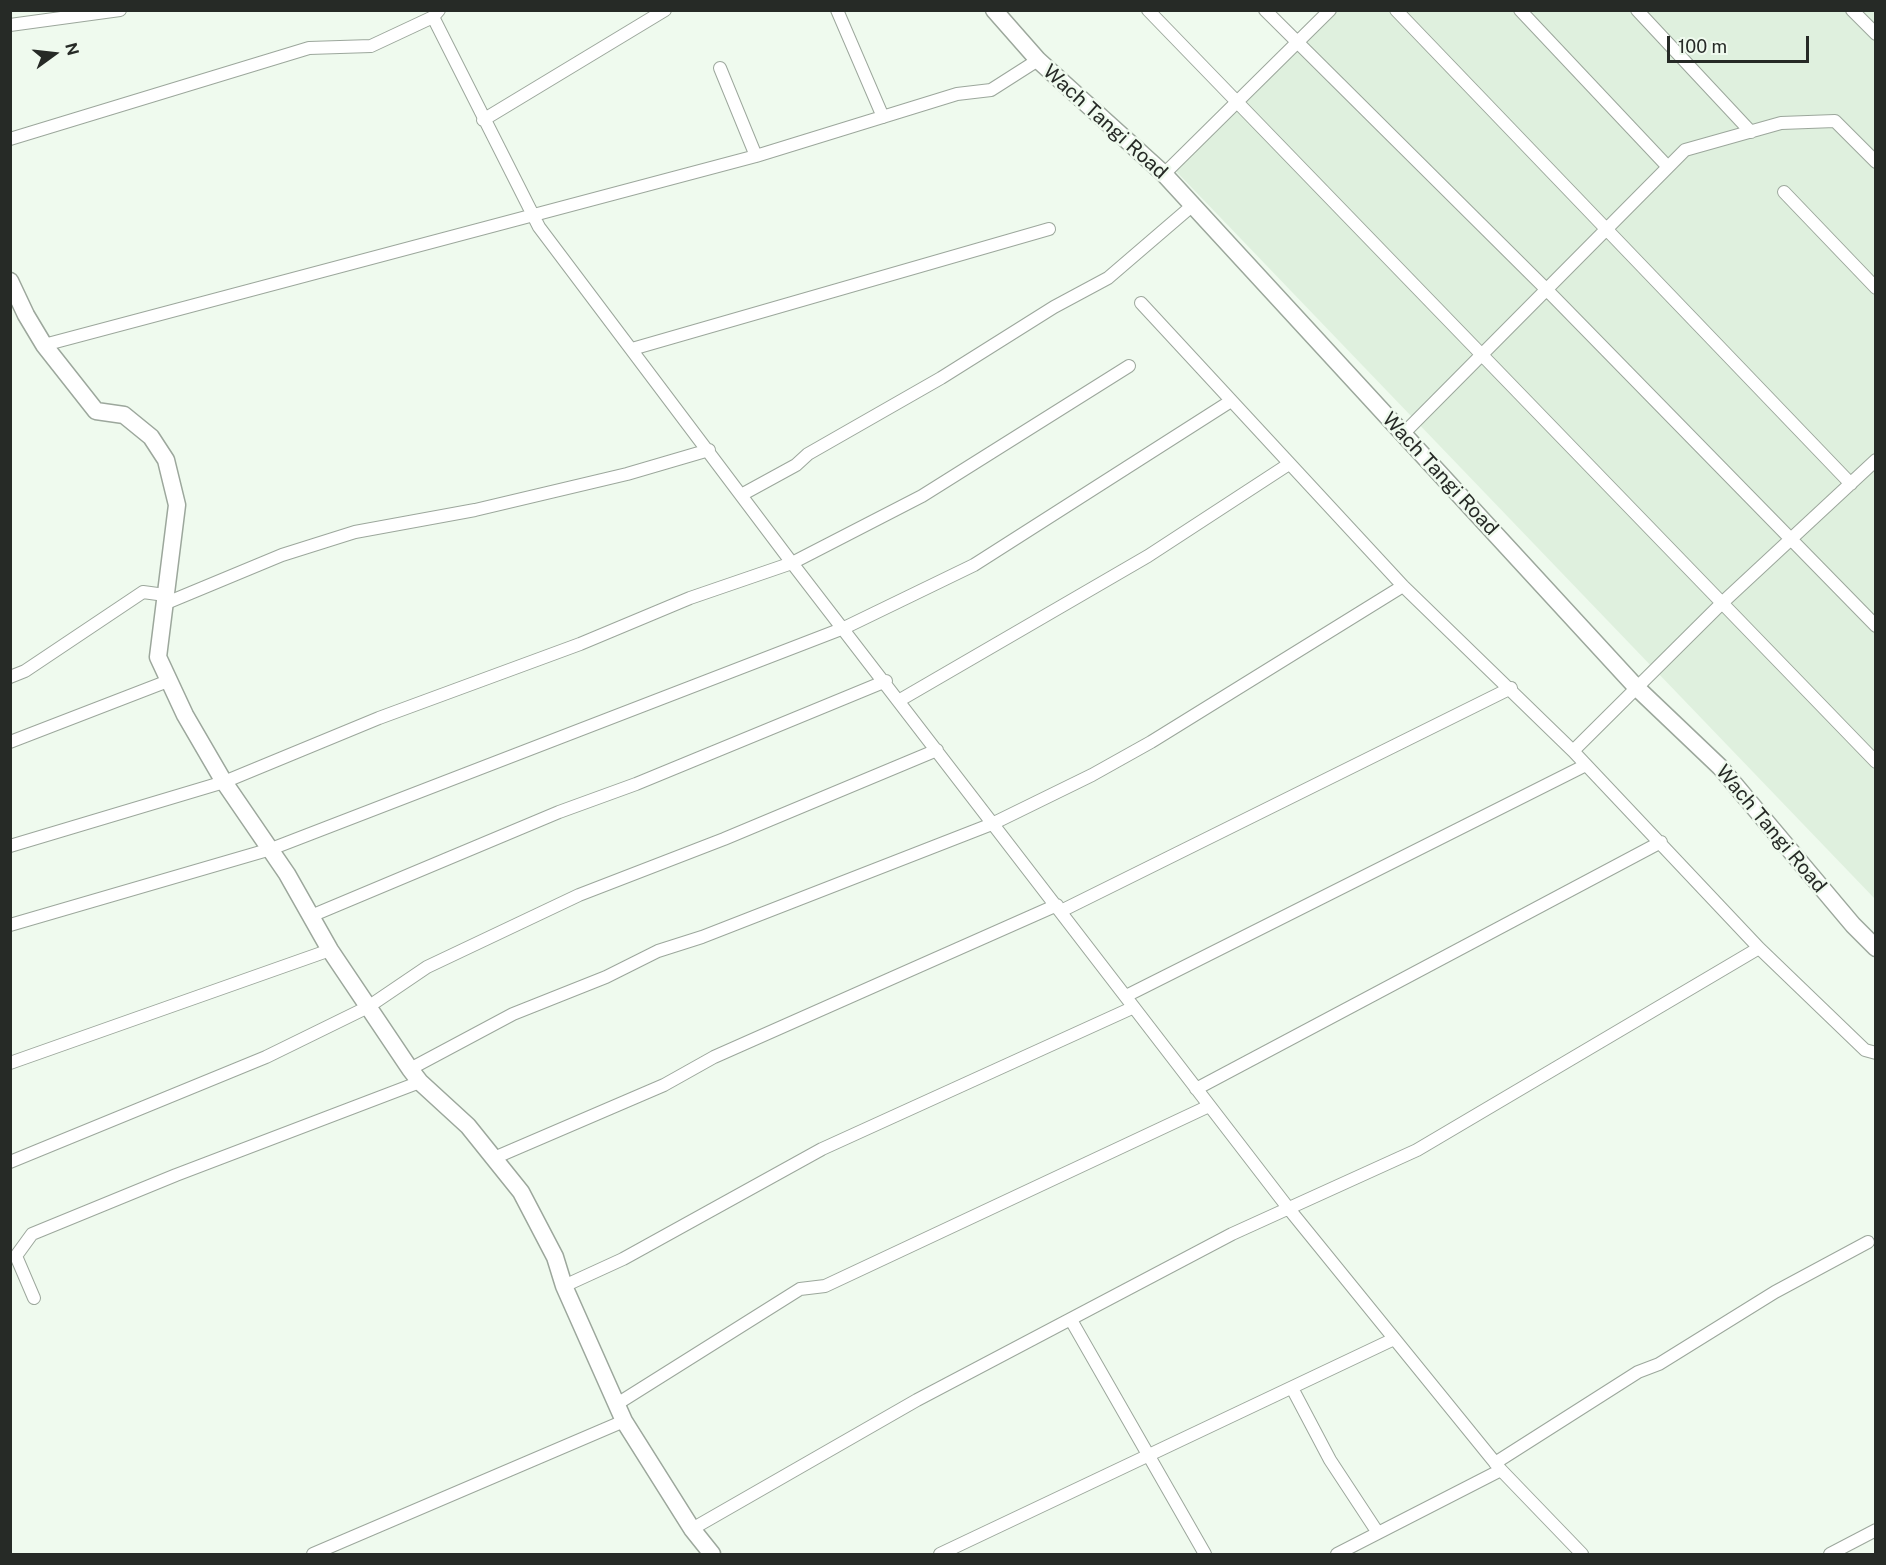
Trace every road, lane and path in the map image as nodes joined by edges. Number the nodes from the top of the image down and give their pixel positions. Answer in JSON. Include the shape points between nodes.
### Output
{"nodes":[{"id":1,"x":120,"y":10,"type":"edge"},
{"id":2,"x":665,"y":10,"type":"edge"},
{"id":3,"x":837,"y":10,"type":"edge"},
{"id":4,"x":994,"y":10,"type":"edge"},
{"id":5,"x":1148,"y":10,"type":"edge"},
{"id":6,"x":1265,"y":10,"type":"edge"},
{"id":7,"x":1330,"y":10,"type":"edge"},
{"id":8,"x":1396,"y":10,"type":"edge"},
{"id":9,"x":1520,"y":10,"type":"edge"},
{"id":10,"x":1637,"y":10,"type":"edge"},
{"id":11,"x":1852,"y":10,"type":"edge"},
{"id":12,"x":436,"y":14,"type":"edge"},
{"id":13,"x":10,"y":25,"type":"edge"},
{"id":14,"x":1875,"y":34,"type":"edge"},
{"id":15,"x":1297,"y":44,"type":"junction"},
{"id":16,"x":1038,"y":60,"type":"junction"},
{"id":17,"x":720,"y":68,"type":"dead end"},
{"id":18,"x":1236,"y":102,"type":"junction"},
{"id":19,"x":883,"y":117,"type":"junction"},
{"id":20,"x":483,"y":120,"type":"junction"},
{"id":21,"x":1751,"y":132,"type":"junction"},
{"id":22,"x":10,"y":139,"type":"edge"},
{"id":23,"x":756,"y":156,"type":"junction"},
{"id":24,"x":1875,"y":162,"type":"edge"},
{"id":25,"x":1668,"y":167,"type":"junction"},
{"id":26,"x":1164,"y":174,"type":"junction"},
{"id":27,"x":1784,"y":192,"type":"dead end"},
{"id":28,"x":1193,"y":205,"type":"junction"},
{"id":29,"x":532,"y":215,"type":"junction"},
{"id":30,"x":1049,"y":229,"type":"dead end"},
{"id":31,"x":1606,"y":229,"type":"junction"},
{"id":32,"x":10,"y":281,"type":"edge"},
{"id":33,"x":1875,"y":288,"type":"edge"},
{"id":34,"x":1547,"y":290,"type":"junction"},
{"id":35,"x":1141,"y":303,"type":"dead end"},
{"id":36,"x":44,"y":345,"type":"junction"},
{"id":37,"x":632,"y":349,"type":"junction"},
{"id":38,"x":1482,"y":355,"type":"junction"},
{"id":39,"x":1129,"y":366,"type":"dead end"},
{"id":40,"x":1231,"y":401,"type":"junction"},
{"id":41,"x":1404,"y":434,"type":"junction"},
{"id":42,"x":709,"y":450,"type":"junction"},
{"id":43,"x":1875,"y":460,"type":"edge"},
{"id":44,"x":1289,"y":464,"type":"junction"},
{"id":45,"x":1851,"y":483,"type":"junction"},
{"id":46,"x":742,"y":494,"type":"junction"},
{"id":47,"x":1791,"y":539,"type":"junction"},
{"id":48,"x":792,"y":563,"type":"junction"},
{"id":49,"x":1403,"y":585,"type":"junction"},
{"id":50,"x":165,"y":599,"type":"junction"},
{"id":51,"x":1722,"y":603,"type":"junction"},
{"id":52,"x":1875,"y":626,"type":"edge"},
{"id":53,"x":844,"y":628,"type":"junction"},
{"id":54,"x":10,"y":677,"type":"edge"},
{"id":55,"x":168,"y":681,"type":"junction"},
{"id":56,"x":886,"y":681,"type":"junction"},
{"id":57,"x":1511,"y":688,"type":"junction"},
{"id":58,"x":1637,"y":688,"type":"junction"},
{"id":59,"x":900,"y":700,"type":"junction"},
{"id":60,"x":10,"y":742,"type":"edge"},
{"id":61,"x":937,"y":750,"type":"junction"},
{"id":62,"x":1574,"y":751,"type":"junction"},
{"id":63,"x":1875,"y":762,"type":"edge"},
{"id":64,"x":1586,"y":765,"type":"junction"},
{"id":65,"x":224,"y":782,"type":"junction"},
{"id":66,"x":992,"y":824,"type":"junction"},
{"id":67,"x":1661,"y":842,"type":"junction"},
{"id":68,"x":10,"y":846,"type":"edge"},
{"id":69,"x":271,"y":849,"type":"junction"},
{"id":70,"x":1059,"y":908,"type":"junction"},
{"id":71,"x":311,"y":916,"type":"junction"},
{"id":72,"x":10,"y":925,"type":"edge"},
{"id":73,"x":1759,"y":948,"type":"junction"},
{"id":74,"x":1875,"y":948,"type":"edge"},
{"id":75,"x":330,"y":950,"type":"junction"},
{"id":76,"x":1126,"y":996,"type":"junction"},
{"id":77,"x":368,"y":1007,"type":"junction"},
{"id":78,"x":1132,"y":1008,"type":"junction"},
{"id":79,"x":1875,"y":1053,"type":"edge"},
{"id":80,"x":10,"y":1063,"type":"edge"},
{"id":81,"x":415,"y":1075,"type":"junction"},
{"id":82,"x":1196,"y":1089,"type":"junction"},
{"id":83,"x":1209,"y":1106,"type":"junction"},
{"id":84,"x":494,"y":1158,"type":"junction"},
{"id":85,"x":10,"y":1162,"type":"edge"},
{"id":86,"x":1289,"y":1209,"type":"junction"},
{"id":87,"x":1868,"y":1242,"type":"dead end"},
{"id":88,"x":564,"y":1286,"type":"junction"},
{"id":89,"x":34,"y":1298,"type":"dead end"},
{"id":90,"x":1071,"y":1320,"type":"junction"},
{"id":91,"x":1394,"y":1339,"type":"junction"},
{"id":92,"x":1292,"y":1388,"type":"junction"},
{"id":93,"x":617,"y":1404,"type":"junction"},
{"id":94,"x":624,"y":1421,"type":"junction"},
{"id":95,"x":1149,"y":1456,"type":"junction"},
{"id":96,"x":1498,"y":1466,"type":"junction"},
{"id":97,"x":692,"y":1529,"type":"junction"},
{"id":98,"x":1875,"y":1530,"type":"edge"},
{"id":99,"x":1378,"y":1533,"type":"junction"},
{"id":100,"x":313,"y":1554,"type":"edge"},
{"id":101,"x":712,"y":1554,"type":"edge"},
{"id":102,"x":940,"y":1554,"type":"edge"},
{"id":103,"x":1205,"y":1554,"type":"edge"},
{"id":104,"x":1337,"y":1554,"type":"edge"},
{"id":105,"x":1582,"y":1554,"type":"edge"},
{"id":106,"x":1830,"y":1554,"type":"edge"}],
"edges":[{"from":1,"to":13,"type":"street"},
{"from":2,"to":20,"type":"street"},
{"from":3,"to":19,"type":"street"},
{"from":4,"to":16,"type":"street","name":"Wach Tangi Road"},
{"from":5,"to":18,"type":"street"},
{"from":6,"to":15,"type":"street"},
{"from":7,"to":15,"type":"street"},
{"from":8,"to":31,"type":"street"},
{"from":9,"to":25,"type":"street"},
{"from":10,"to":21,"type":"street"},
{"from":11,"to":14,"type":"street"},
{"from":12,"to":20,"type":"street"},
{"from":12,"to":22,"type":"street","via":[[371,46],[309,48]]},
{"from":15,"to":18,"type":"street"},
{"from":15,"to":34,"type":"street"},
{"from":16,"to":19,"type":"street","via":[[991,90],[957,94]]},
{"from":16,"to":26,"type":"street","name":"Wach Tangi Road"},
{"from":17,"to":23,"type":"street"},
{"from":18,"to":26,"type":"street"},
{"from":18,"to":38,"type":"street"},
{"from":19,"to":23,"type":"street"},
{"from":20,"to":29,"type":"street"},
{"from":21,"to":24,"type":"street","via":[[1781,123],[1835,121]]},
{"from":21,"to":25,"type":"street","via":[[1685,150]]},
{"from":23,"to":29,"type":"street"},
{"from":25,"to":31,"type":"street"},
{"from":26,"to":28,"type":"street","name":"Wach Tangi Road"},
{"from":27,"to":33,"type":"street"},
{"from":28,"to":41,"type":"street","name":"Wach Tangi Road"},
{"from":28,"to":46,"type":"street","via":[[1108,278],[1054,306],[941,378]]},
{"from":29,"to":36,"type":"street"},
{"from":29,"to":37,"type":"street"},
{"from":30,"to":37,"type":"street"},
{"from":31,"to":34,"type":"street"},
{"from":31,"to":45,"type":"street"},
{"from":32,"to":36,"type":"street"},
{"from":34,"to":38,"type":"street"},
{"from":34,"to":47,"type":"street"},
{"from":35,"to":40,"type":"street"},
{"from":36,"to":50,"type":"street","via":[[96,411],[124,415],[151,437],[166,460],[177,505]]},
{"from":37,"to":42,"type":"street"},
{"from":38,"to":41,"type":"street"},
{"from":38,"to":51,"type":"street"},
{"from":39,"to":48,"type":"street","via":[[922,496]]},
{"from":40,"to":44,"type":"street"},
{"from":40,"to":53,"type":"street","via":[[974,565]]},
{"from":41,"to":58,"type":"street","name":"Wach Tangi Road"},
{"from":42,"to":46,"type":"street"},
{"from":42,"to":50,"type":"street","via":[[475,510],[355,532]]},
{"from":43,"to":45,"type":"street"},
{"from":44,"to":49,"type":"street"},
{"from":44,"to":59,"type":"street","via":[[1148,556]]},
{"from":45,"to":47,"type":"street"},
{"from":46,"to":48,"type":"street"},
{"from":47,"to":51,"type":"street"},
{"from":47,"to":52,"type":"street"},
{"from":48,"to":53,"type":"street"},
{"from":48,"to":65,"type":"street","via":[[690,598]]},
{"from":49,"to":57,"type":"street"},
{"from":49,"to":66,"type":"street","via":[[1152,742]]},
{"from":50,"to":54,"type":"street","via":[[143,592],[25,671]]},
{"from":50,"to":55,"type":"street","via":[[158,657]]},
{"from":51,"to":58,"type":"street"},
{"from":51,"to":63,"type":"street"},
{"from":53,"to":56,"type":"street"},
{"from":53,"to":69,"type":"street"},
{"from":55,"to":60,"type":"street"},
{"from":55,"to":65,"type":"street"},
{"from":56,"to":59,"type":"street"},
{"from":56,"to":71,"type":"street"},
{"from":57,"to":62,"type":"street"},
{"from":57,"to":70,"type":"street"},
{"from":58,"to":62,"type":"street"},
{"from":58,"to":74,"type":"street","name":"Wach Tangi Road","via":[[1720,767]]},
{"from":59,"to":61,"type":"street"},
{"from":61,"to":66,"type":"street"},
{"from":61,"to":77,"type":"street","via":[[579,895],[427,967]]},
{"from":62,"to":64,"type":"street"},
{"from":64,"to":67,"type":"street"},
{"from":64,"to":76,"type":"street"},
{"from":65,"to":68,"type":"street"},
{"from":65,"to":69,"type":"street"},
{"from":66,"to":70,"type":"street"},
{"from":66,"to":81,"type":"street","via":[[658,951],[606,977],[513,1014]]},
{"from":67,"to":73,"type":"street"},
{"from":67,"to":82,"type":"street"},
{"from":69,"to":71,"type":"street"},
{"from":69,"to":72,"type":"street"},
{"from":70,"to":76,"type":"street"},
{"from":70,"to":84,"type":"street","via":[[714,1057],[663,1085]]},
{"from":71,"to":75,"type":"street"},
{"from":73,"to":79,"type":"street","via":[[1865,1050]]},
{"from":73,"to":86,"type":"street","via":[[1417,1150]]},
{"from":75,"to":77,"type":"street"},
{"from":75,"to":80,"type":"street"},
{"from":76,"to":78,"type":"street"},
{"from":77,"to":81,"type":"street"},
{"from":77,"to":85,"type":"street","via":[[266,1057]]},
{"from":78,"to":82,"type":"street"},
{"from":78,"to":88,"type":"street","via":[[822,1149],[623,1259]]},
{"from":81,"to":84,"type":"street","via":[[468,1126]]},
{"from":81,"to":89,"type":"street","via":[[32,1234],[16,1256]]},
{"from":82,"to":83,"type":"street"},
{"from":83,"to":86,"type":"street"},
{"from":83,"to":93,"type":"street","via":[[823,1287],[800,1289]]},
{"from":84,"to":88,"type":"street","via":[[520,1192],[555,1257]]},
{"from":86,"to":90,"type":"street","via":[[1232,1234]]},
{"from":86,"to":91,"type":"street"},
{"from":87,"to":96,"type":"street","via":[[1775,1292],[1659,1365],[1638,1372]]},
{"from":88,"to":93,"type":"street"},
{"from":90,"to":95,"type":"street"},
{"from":90,"to":97,"type":"street","via":[[917,1400]]},
{"from":91,"to":92,"type":"street"},
{"from":91,"to":96,"type":"street"},
{"from":92,"to":95,"type":"street"},
{"from":92,"to":99,"type":"street","via":[[1330,1460]]},
{"from":93,"to":94,"type":"street"},
{"from":94,"to":97,"type":"street"},
{"from":94,"to":100,"type":"street"},
{"from":95,"to":102,"type":"street"},
{"from":95,"to":103,"type":"street"},
{"from":96,"to":99,"type":"street"},
{"from":96,"to":105,"type":"street"},
{"from":97,"to":101,"type":"street"},
{"from":98,"to":106,"type":"street"},
{"from":99,"to":104,"type":"street"}]}
